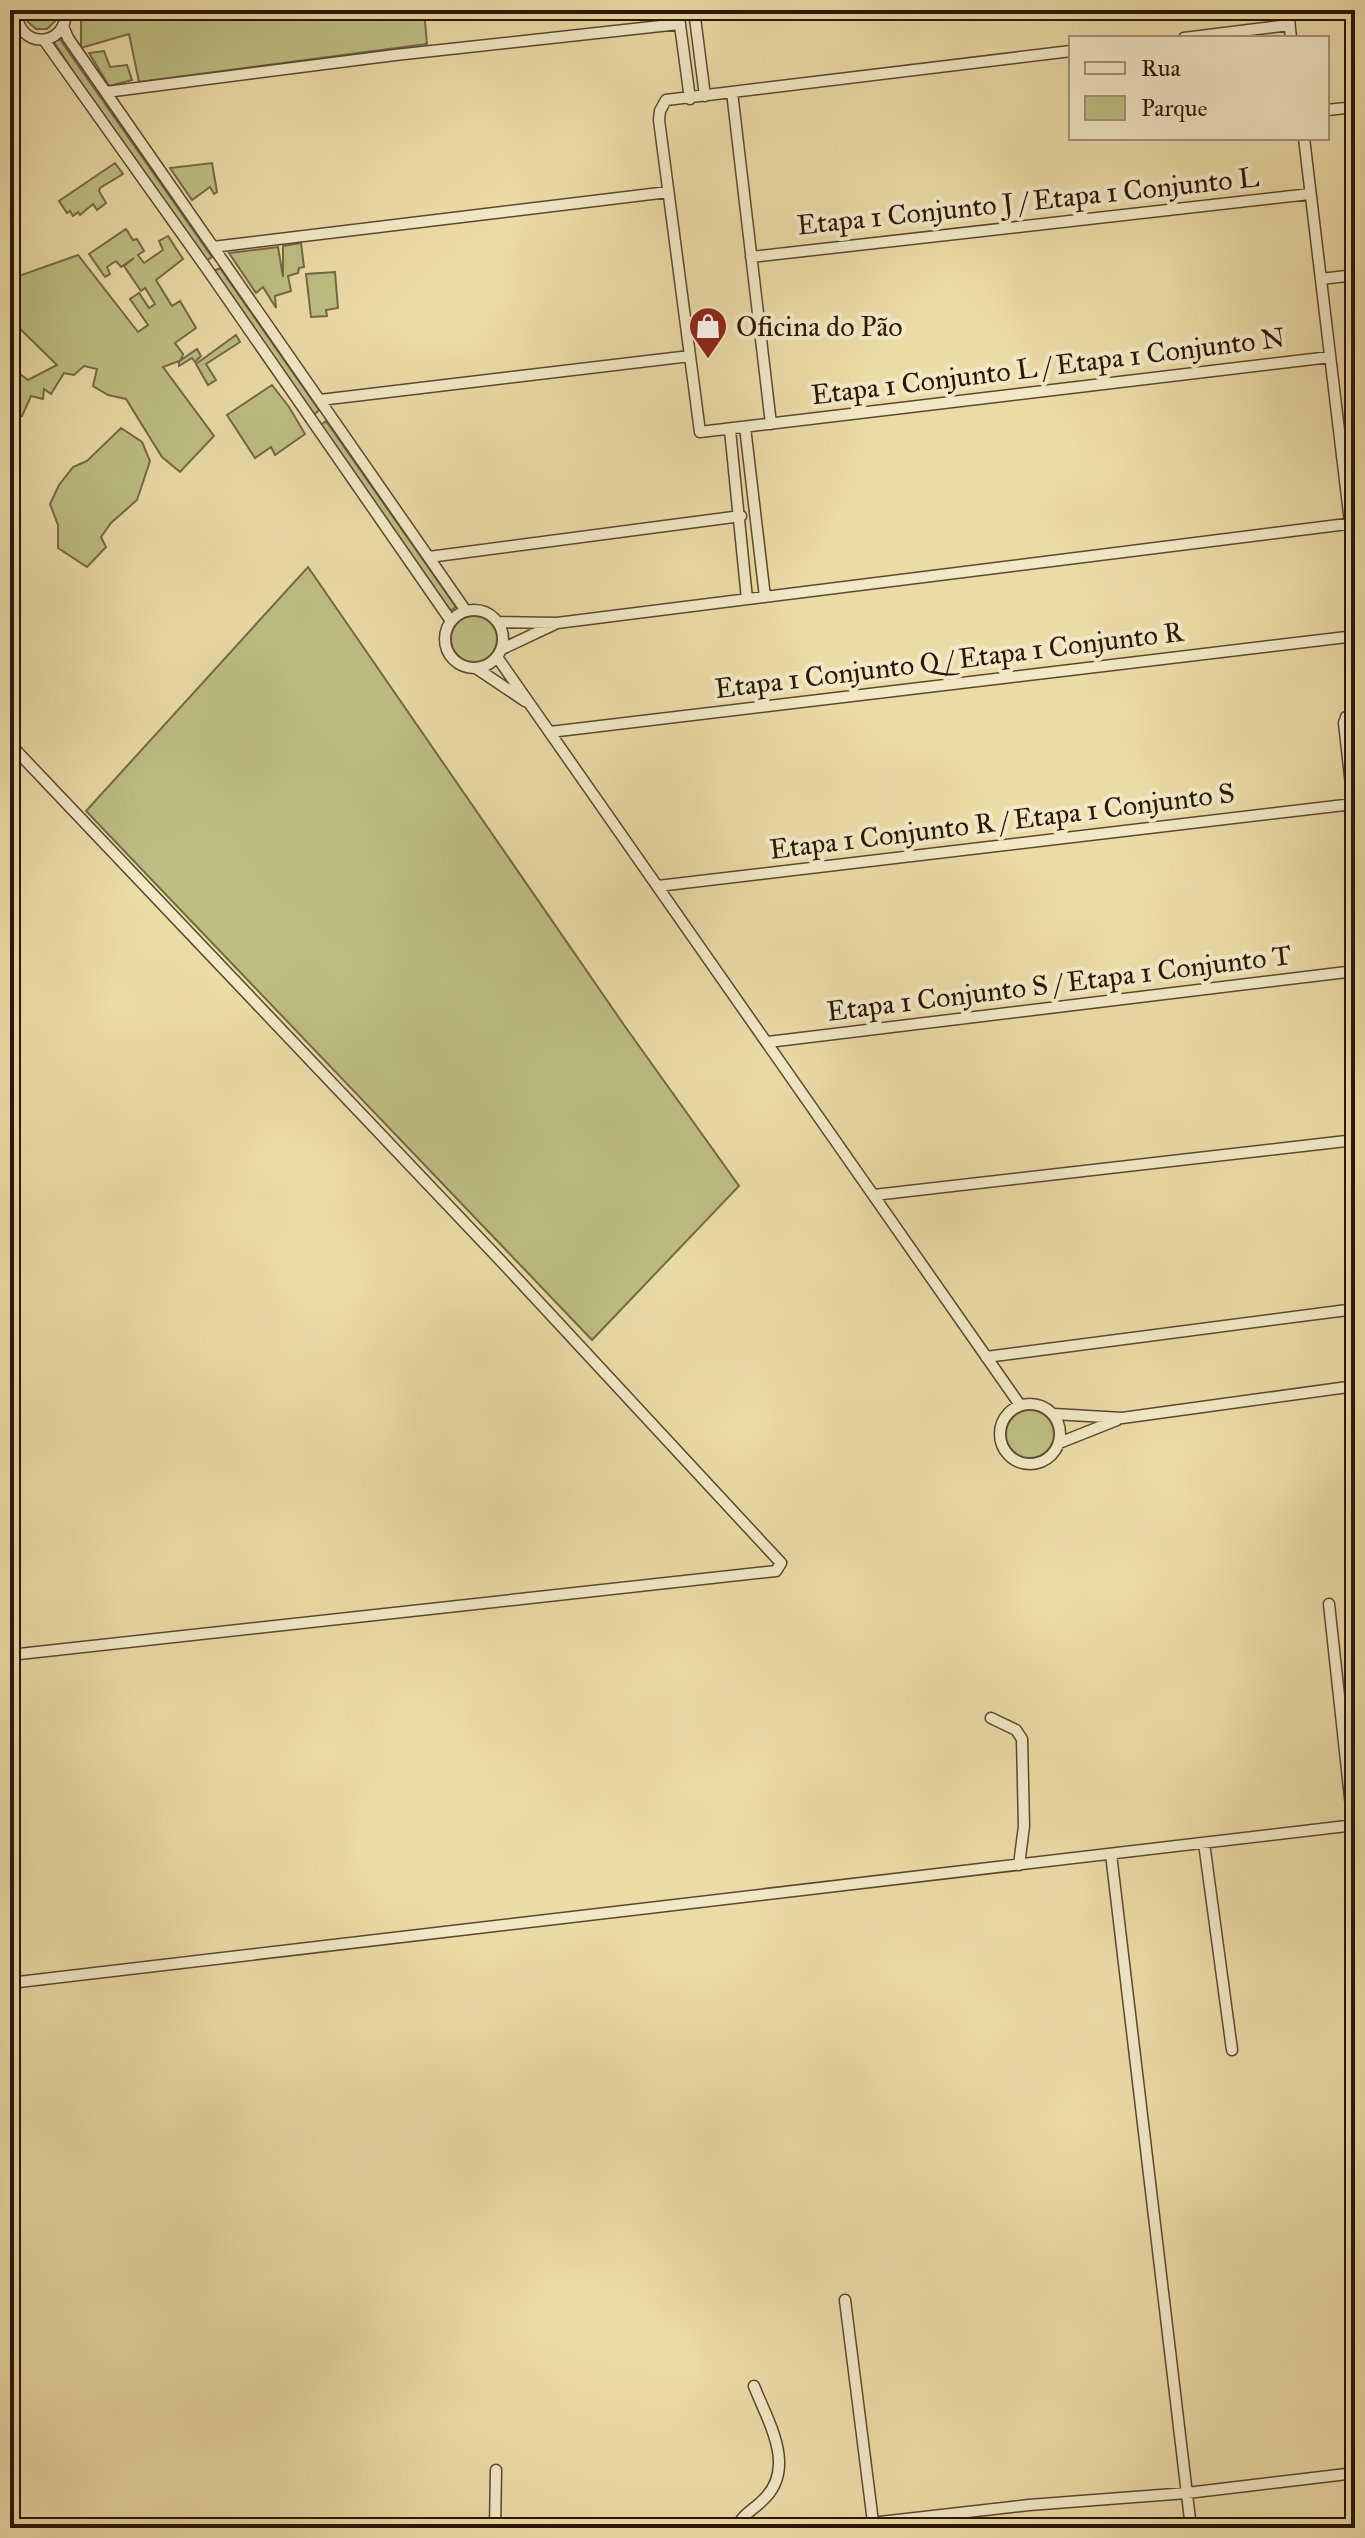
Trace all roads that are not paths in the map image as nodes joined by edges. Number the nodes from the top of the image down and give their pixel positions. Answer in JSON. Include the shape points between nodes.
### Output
{"nodes":[{"id":1,"x":17,"y":10,"type":"edge"},
{"id":2,"x":66,"y":10,"type":"edge"},
{"id":3,"x":678,"y":10,"type":"edge"},
{"id":4,"x":694,"y":10,"type":"edge"},
{"id":5,"x":1288,"y":10,"type":"edge"},
{"id":6,"x":679,"y":24,"type":"junction"},
{"id":7,"x":1289,"y":25,"type":"junction"},
{"id":8,"x":63,"y":26,"type":"junction"},
{"id":9,"x":1200,"y":36,"type":"edge"},
{"id":10,"x":1291,"y":36,"type":"edge"},
{"id":11,"x":44,"y":40,"type":"junction"},
{"id":12,"x":1069,"y":51,"type":"edge"},
{"id":13,"x":106,"y":92,"type":"junction"},
{"id":14,"x":732,"y":92,"type":"junction"},
{"id":15,"x":705,"y":96,"type":"junction"},
{"id":16,"x":690,"y":99,"type":"junction"},
{"id":17,"x":1355,"y":107,"type":"edge"},
{"id":18,"x":1329,"y":110,"type":"edge"},
{"id":19,"x":1304,"y":140,"type":"edge"},
{"id":20,"x":668,"y":192,"type":"junction"},
{"id":21,"x":1310,"y":194,"type":"junction"},
{"id":22,"x":213,"y":247,"type":"junction"},
{"id":23,"x":751,"y":257,"type":"junction"},
{"id":24,"x":221,"y":259,"type":"junction"},
{"id":25,"x":207,"y":269,"type":"junction"},
{"id":26,"x":1355,"y":275,"type":"edge"},
{"id":27,"x":1321,"y":279,"type":"junction"},
{"id":28,"x":690,"y":356,"type":"junction"},
{"id":29,"x":1330,"y":357,"type":"junction"},
{"id":30,"x":320,"y":400,"type":"junction"},
{"id":31,"x":329,"y":412,"type":"junction"},
{"id":32,"x":314,"y":423,"type":"junction"},
{"id":33,"x":771,"y":424,"type":"junction"},
{"id":34,"x":745,"y":427,"type":"junction"},
{"id":35,"x":730,"y":430,"type":"junction"},
{"id":36,"x":1355,"y":445,"type":"edge"},
{"id":37,"x":1341,"y":447,"type":"junction"},
{"id":38,"x":741,"y":516,"type":"junction"},
{"id":39,"x":1353,"y":523,"type":"edge"},
{"id":40,"x":429,"y":557,"type":"junction"},
{"id":41,"x":1355,"y":564,"type":"edge"},
{"id":42,"x":765,"y":597,"type":"junction"},
{"id":43,"x":747,"y":599,"type":"junction"},
{"id":44,"x":466,"y":611,"type":"junction"},
{"id":45,"x":451,"y":621,"type":"junction"},
{"id":46,"x":498,"y":622,"type":"junction"},
{"id":47,"x":557,"y":623,"type":"junction"},
{"id":48,"x":1355,"y":636,"type":"edge"},
{"id":49,"x":499,"y":653,"type":"junction"},
{"id":50,"x":476,"y":668,"type":"junction"},
{"id":51,"x":526,"y":702,"type":"junction"},
{"id":52,"x":1355,"y":714,"type":"edge"},
{"id":53,"x":550,"y":732,"type":"junction"},
{"id":54,"x":10,"y":744,"type":"edge"},
{"id":55,"x":1353,"y":804,"type":"edge"},
{"id":56,"x":1355,"y":821,"type":"edge"},
{"id":57,"x":658,"y":886,"type":"junction"},
{"id":58,"x":1355,"y":971,"type":"edge"},
{"id":59,"x":768,"y":1042,"type":"junction"},
{"id":60,"x":1355,"y":1140,"type":"edge"},
{"id":61,"x":874,"y":1195,"type":"junction"},
{"id":62,"x":1355,"y":1309,"type":"edge"},
{"id":63,"x":986,"y":1357,"type":"junction"},
{"id":64,"x":1355,"y":1386,"type":"edge"},
{"id":65,"x":1020,"y":1405,"type":"junction"},
{"id":66,"x":1054,"y":1414,"type":"junction"},
{"id":67,"x":1122,"y":1418,"type":"junction"},
{"id":68,"x":1059,"y":1443,"type":"junction"},
{"id":69,"x":1329,"y":1604,"type":"dead end"},
{"id":70,"x":10,"y":1654,"type":"edge"},
{"id":71,"x":991,"y":1718,"type":"dead end"},
{"id":72,"x":1354,"y":1825,"type":"edge"},
{"id":73,"x":1204,"y":1843,"type":"junction"},
{"id":74,"x":1111,"y":1854,"type":"junction"},
{"id":75,"x":1019,"y":1865,"type":"junction"},
{"id":76,"x":10,"y":1983,"type":"edge"},
{"id":77,"x":1232,"y":2050,"type":"dead end"},
{"id":78,"x":845,"y":2300,"type":"dead end"},
{"id":79,"x":754,"y":2386,"type":"dead end"},
{"id":80,"x":496,"y":2470,"type":"dead end"},
{"id":81,"x":1355,"y":2473,"type":"edge"},
{"id":82,"x":1187,"y":2493,"type":"junction"},
{"id":83,"x":873,"y":2522,"type":"junction"},
{"id":84,"x":495,"y":2528,"type":"edge"},
{"id":85,"x":738,"y":2528,"type":"edge"},
{"id":86,"x":827,"y":2528,"type":"edge"},
{"id":87,"x":1191,"y":2528,"type":"edge"}],
"edges":[{"from":1,"to":11,"type":"street","via":[[26,35]]},
{"from":2,"to":8,"type":"street"},
{"from":3,"to":6,"type":"street"},
{"from":4,"to":15,"type":"street"},
{"from":5,"to":7,"type":"street"},
{"from":6,"to":13,"type":"street"},
{"from":6,"to":16,"type":"street"},
{"from":7,"to":9,"type":"street"},
{"from":7,"to":10,"type":"street"},
{"from":8,"to":11,"type":"street"},
{"from":8,"to":13,"type":"street"},
{"from":11,"to":25,"type":"street"},
{"from":12,"to":14,"type":"street"},
{"from":13,"to":22,"type":"street"},
{"from":14,"to":15,"type":"street"},
{"from":14,"to":23,"type":"street"},
{"from":15,"to":16,"type":"street"},
{"from":16,"to":20,"type":"street","via":[[666,100],[660,111]]},
{"from":17,"to":18,"type":"street"},
{"from":19,"to":21,"type":"street"},
{"from":20,"to":22,"type":"street"},
{"from":20,"to":28,"type":"street"},
{"from":21,"to":23,"type":"street","name":"Etapa 1 Conjunto J / Etapa 1 Conjunto L"},
{"from":21,"to":27,"type":"street"},
{"from":22,"to":24,"type":"street"},
{"from":23,"to":33,"type":"street"},
{"from":24,"to":25,"type":"street"},
{"from":24,"to":30,"type":"street"},
{"from":25,"to":32,"type":"street"},
{"from":26,"to":27,"type":"street"},
{"from":27,"to":29,"type":"street"},
{"from":28,"to":30,"type":"street"},
{"from":28,"to":35,"type":"street","via":[[699,431]]},
{"from":29,"to":33,"type":"street","name":"Etapa 1 Conjunto L / Etapa 1 Conjunto N"},
{"from":29,"to":37,"type":"street"},
{"from":30,"to":31,"type":"street"},
{"from":31,"to":32,"type":"street"},
{"from":31,"to":40,"type":"street"},
{"from":32,"to":45,"type":"street"},
{"from":33,"to":34,"type":"street","name":"Etapa 1 Conjunto L / Etapa 1 Conjunto N"},
{"from":34,"to":35,"type":"street","name":"Etapa 1 Conjunto L / Etapa 1 Conjunto N"},
{"from":34,"to":42,"type":"street"},
{"from":35,"to":38,"type":"street"},
{"from":36,"to":37,"type":"street"},
{"from":37,"to":39,"type":"street"},
{"from":38,"to":40,"type":"street"},
{"from":38,"to":43,"type":"street"},
{"from":39,"to":41,"type":"street"},
{"from":39,"to":42,"type":"street"},
{"from":40,"to":44,"type":"street"},
{"from":42,"to":43,"type":"street"},
{"from":43,"to":47,"type":"street"},
{"from":44,"to":45,"type":"street"},
{"from":44,"to":46,"type":"street","via":[[484,611]]},
{"from":45,"to":50,"type":"street","via":[[446,648],[458,663]]},
{"from":46,"to":47,"type":"street"},
{"from":46,"to":49,"type":"street","via":[[504,640]]},
{"from":47,"to":49,"type":"street"},
{"from":48,"to":53,"type":"street","name":"Etapa 1 Conjunto Q / Etapa 1 Conjunto R"},
{"from":49,"to":50,"type":"street","via":[[488,665]]},
{"from":49,"to":51,"type":"street"},
{"from":50,"to":51,"type":"street"},
{"from":51,"to":53,"type":"street"},
{"from":52,"to":55,"type":"street","via":[[1344,723]]},
{"from":53,"to":57,"type":"street"},
{"from":54,"to":70,"type":"street","via":[[781,1563],[776,1571]]},
{"from":55,"to":56,"type":"street"},
{"from":55,"to":57,"type":"street","name":"Etapa 1 Conjunto R / Etapa 1 Conjunto S"},
{"from":57,"to":59,"type":"street"},
{"from":58,"to":59,"type":"street","name":"Etapa 1 Conjunto S / Etapa 1 Conjunto T"},
{"from":59,"to":61,"type":"street"},
{"from":60,"to":61,"type":"street"},
{"from":61,"to":63,"type":"street"},
{"from":62,"to":63,"type":"street"},
{"from":63,"to":65,"type":"street"},
{"from":64,"to":67,"type":"street"},
{"from":65,"to":66,"type":"street","via":[[1038,1405]]},
{"from":65,"to":68,"type":"street","via":[[1006,1417],[1000,1435],[1013,1459],[1040,1463]]},
{"from":66,"to":67,"type":"street"},
{"from":66,"to":68,"type":"street"},
{"from":67,"to":68,"type":"street"},
{"from":69,"to":72,"type":"street"},
{"from":71,"to":75,"type":"street","via":[[1016,1730],[1022,1739],[1024,1826]]},
{"from":72,"to":73,"type":"street"},
{"from":73,"to":74,"type":"street"},
{"from":73,"to":77,"type":"street"},
{"from":74,"to":75,"type":"street"},
{"from":74,"to":82,"type":"street"},
{"from":75,"to":76,"type":"street"},
{"from":78,"to":83,"type":"street"},
{"from":79,"to":85,"type":"street","via":[[779,2451],[780,2473],[770,2494],[739,2521]]},
{"from":80,"to":84,"type":"street"},
{"from":81,"to":82,"type":"street"},
{"from":82,"to":83,"type":"street"},
{"from":82,"to":87,"type":"street"},
{"from":83,"to":86,"type":"street"}]}
